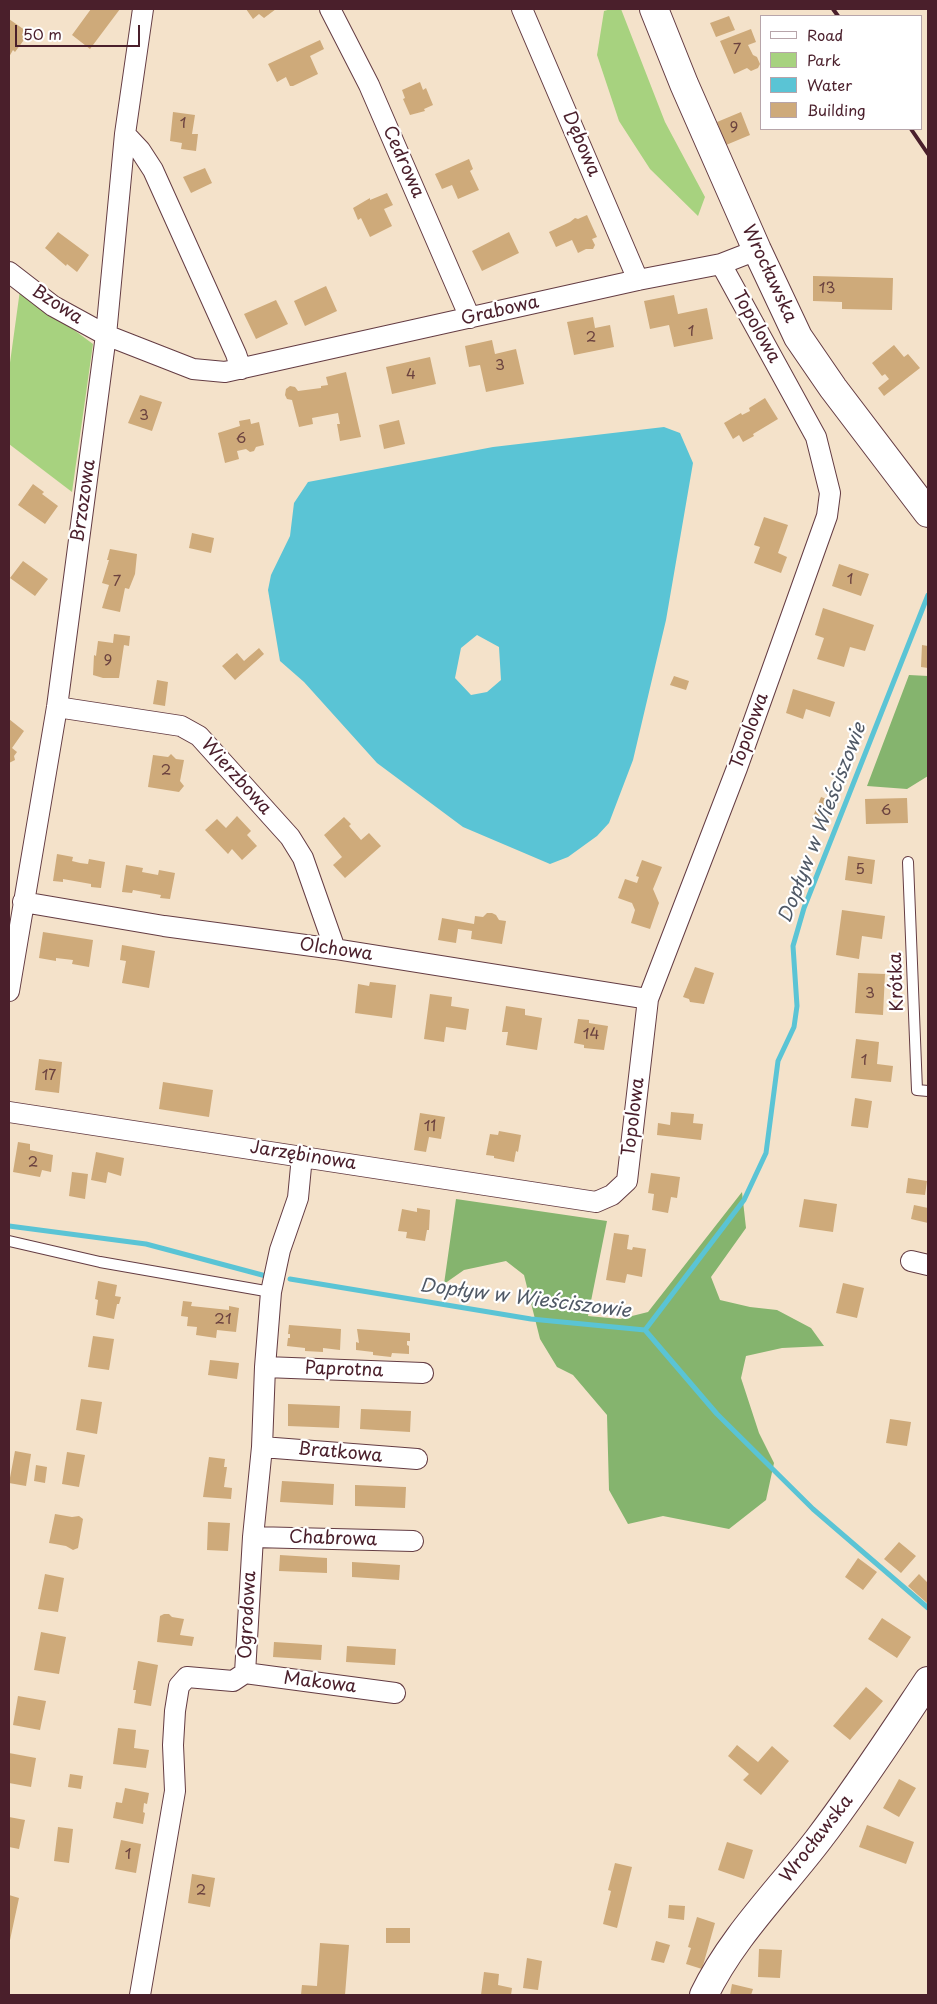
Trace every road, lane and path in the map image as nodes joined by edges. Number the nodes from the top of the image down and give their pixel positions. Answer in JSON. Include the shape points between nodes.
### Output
{"nodes":[{"id":1,"x":143,"y":9,"type":"edge"},
{"id":2,"x":330,"y":9,"type":"edge"},
{"id":3,"x":522,"y":9,"type":"edge"},
{"id":4,"x":654,"y":9,"type":"edge"},
{"id":5,"x":125,"y":134,"type":"junction"},
{"id":6,"x":757,"y":250,"type":"junction"},
{"id":7,"x":721,"y":264,"type":"junction"},
{"id":8,"x":9,"y":272,"type":"edge"},
{"id":9,"x":638,"y":280,"type":"junction"},
{"id":10,"x":470,"y":318,"type":"junction"},
{"id":11,"x":106,"y":335,"type":"junction"},
{"id":12,"x":241,"y":369,"type":"junction"},
{"id":13,"x":928,"y":513,"type":"edge"},
{"id":14,"x":56,"y":707,"type":"junction"},
{"id":15,"x":908,"y":862,"type":"dead end"},
{"id":16,"x":24,"y":902,"type":"junction"},
{"id":17,"x":335,"y":949,"type":"junction"},
{"id":18,"x":9,"y":991,"type":"edge"},
{"id":19,"x":648,"y":999,"type":"junction"},
{"id":20,"x":928,"y":1091,"type":"edge"},
{"id":21,"x":9,"y":1112,"type":"edge"},
{"id":22,"x":302,"y":1156,"type":"junction"},
{"id":23,"x":596,"y":1202,"type":"joint"},
{"id":24,"x":9,"y":1241,"type":"edge"},
{"id":25,"x":271,"y":1292,"type":"junction"},
{"id":26,"x":265,"y":1367,"type":"junction"},
{"id":27,"x":423,"y":1373,"type":"dead end"},
{"id":28,"x":262,"y":1447,"type":"junction"},
{"id":29,"x":417,"y":1459,"type":"dead end"},
{"id":30,"x":253,"y":1537,"type":"junction"},
{"id":31,"x":413,"y":1542,"type":"dead end"},
{"id":32,"x":245,"y":1674,"type":"junction"},
{"id":33,"x":928,"y":1681,"type":"edge"},
{"id":34,"x":395,"y":1693,"type":"dead end"},
{"id":35,"x":140,"y":1995,"type":"edge"},
{"id":36,"x":704,"y":1995,"type":"edge"}],
"edges":[{"from":1,"to":5,"type":"street","name":"Brzozowa"},
{"from":2,"to":10,"type":"street","name":"Cedrowa","via":[[369,85]]},
{"from":3,"to":9,"type":"street","name":"Dębowa"},
{"from":4,"to":6,"type":"street","name":"Wrocławska"},
{"from":5,"to":11,"type":"street","name":"Brzozowa"},
{"from":5,"to":12,"type":"street","via":[[153,170]]},
{"from":6,"to":7,"type":"street","name":"Grabowa"},
{"from":6,"to":13,"type":"street","name":"Wrocławska","via":[[798,337]]},
{"from":7,"to":9,"type":"street","name":"Grabowa"},
{"from":7,"to":19,"type":"street","name":"Topolowa","via":[[816,437],[830,492],[827,516],[737,768]]},
{"from":8,"to":11,"type":"street","name":"Bzowa","via":[[53,306]]},
{"from":9,"to":10,"type":"street","name":"Grabowa"},
{"from":10,"to":12,"type":"street","name":"Grabowa"},
{"from":11,"to":12,"type":"street","name":"Grabowa","via":[[194,369],[225,372]]},
{"from":11,"to":14,"type":"street","name":"Brzozowa"},
{"from":14,"to":16,"type":"street","name":"Brzozowa"},
{"from":14,"to":17,"type":"street","name":"Wierzbowa","via":[[181,726],[199,736],[290,837],[304,858]]},
{"from":15,"to":20,"type":"lane","name":"Krótka","via":[[917,1090]]},
{"from":16,"to":17,"type":"street","name":"Olchowa","via":[[164,926]]},
{"from":16,"to":18,"type":"street","name":"Brzozowa"},
{"from":17,"to":19,"type":"street","name":"Olchowa"},
{"from":19,"to":23,"type":"street","name":"Topolowa","via":[[627,1181],[612,1195]]},
{"from":21,"to":22,"type":"street","name":"Jarzębinowa"},
{"from":22,"to":23,"type":"street","name":"Jarzębinowa"},
{"from":22,"to":25,"type":"street","name":"Ogrodowa","via":[[298,1198],[280,1250]]},
{"from":24,"to":25,"type":"lane","via":[[100,1262]]},
{"from":25,"to":26,"type":"street","name":"Ogrodowa"},
{"from":26,"to":27,"type":"street","name":"Paprotna"},
{"from":26,"to":28,"type":"street","name":"Ogrodowa"},
{"from":28,"to":29,"type":"street","name":"Bratkowa"},
{"from":28,"to":30,"type":"street","name":"Ogrodowa"},
{"from":30,"to":31,"type":"street","name":"Chabrowa"},
{"from":30,"to":32,"type":"street","name":"Ogrodowa"},
{"from":32,"to":34,"type":"street","name":"Makowa"},
{"from":32,"to":35,"type":"street","name":"Ogrodowa","via":[[233,1681],[187,1677],[179,1686],[175,1711],[175,1791]]},
{"from":33,"to":36,"type":"street","name":"Wrocławska","via":[[857,1788],[727,1954]]}]}
